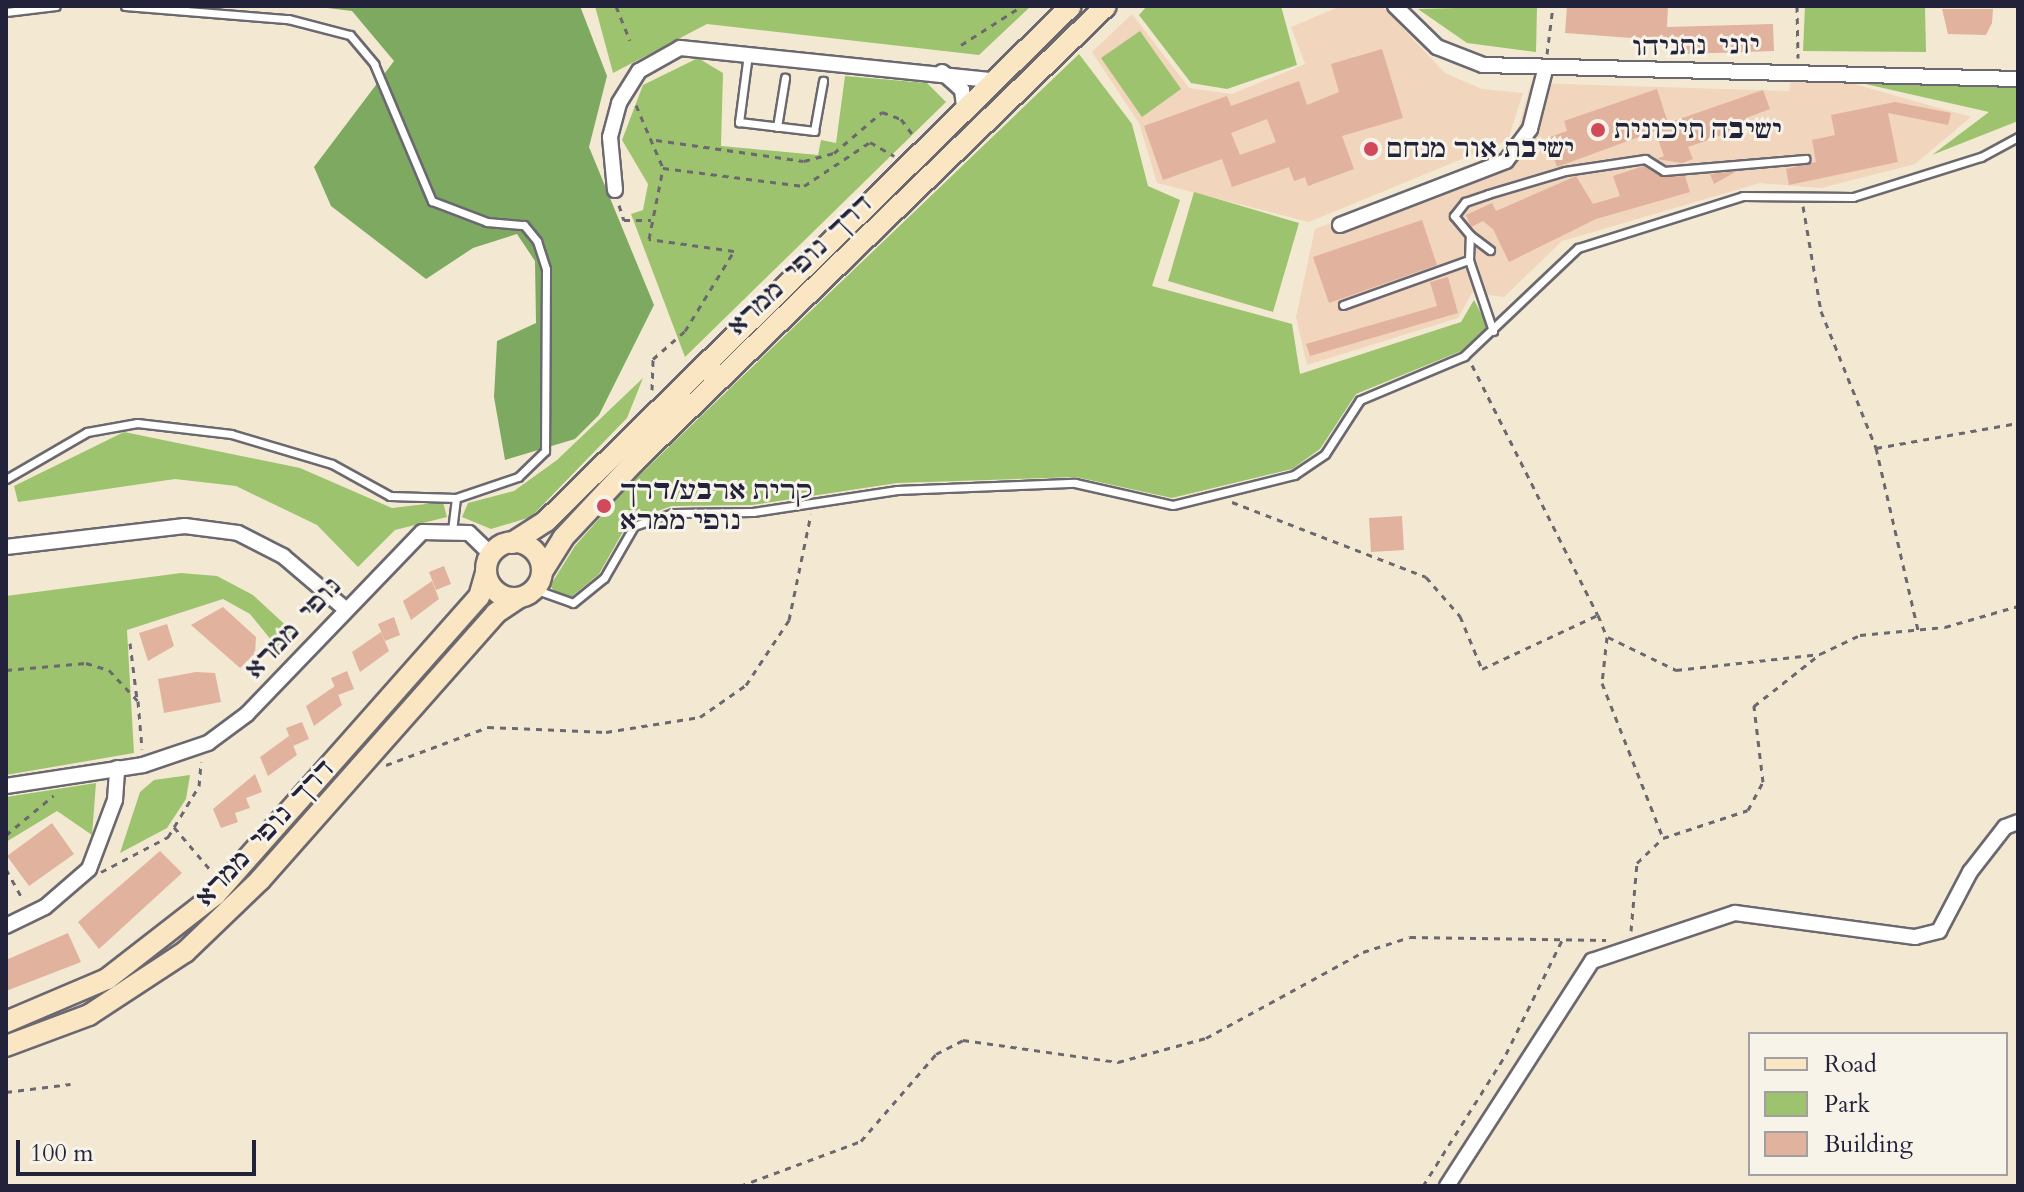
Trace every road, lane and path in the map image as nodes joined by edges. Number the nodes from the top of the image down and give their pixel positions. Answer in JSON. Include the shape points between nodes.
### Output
{"nodes":[{"id":1,"x":56,"y":6,"type":"edge"},
{"id":2,"x":125,"y":6,"type":"edge"},
{"id":3,"x":616,"y":6,"type":"edge"},
{"id":4,"x":1022,"y":6,"type":"edge"},
{"id":5,"x":1071,"y":6,"type":"edge"},
{"id":6,"x":1106,"y":6,"type":"edge"},
{"id":7,"x":1395,"y":6,"type":"edge"},
{"id":8,"x":1553,"y":6,"type":"edge"},
{"id":9,"x":1797,"y":6,"type":"edge"},
{"id":10,"x":6,"y":12,"type":"edge"},
{"id":11,"x":630,"y":40,"type":"dead end"},
{"id":12,"x":961,"y":45,"type":"dead end"},
{"id":13,"x":749,"y":51,"type":"junction"},
{"id":14,"x":1798,"y":69,"type":"junction"},
{"id":15,"x":1545,"y":70,"type":"junction"},
{"id":16,"x":942,"y":72,"type":"junction"},
{"id":17,"x":785,"y":78,"type":"dead end"},
{"id":18,"x":2018,"y":79,"type":"edge"},
{"id":19,"x":992,"y":80,"type":"junction"},
{"id":20,"x":823,"y":81,"type":"dead end"},
{"id":21,"x":623,"y":96,"type":"junction"},
{"id":22,"x":964,"y":107,"type":"junction"},
{"id":23,"x":777,"y":127,"type":"junction"},
{"id":24,"x":2018,"y":137,"type":"edge"},
{"id":25,"x":656,"y":140,"type":"junction"},
{"id":26,"x":922,"y":148,"type":"junction"},
{"id":27,"x":1805,"y":159,"type":"dead end"},
{"id":28,"x":903,"y":166,"type":"junction"},
{"id":29,"x":663,"y":168,"type":"junction"},
{"id":30,"x":615,"y":190,"type":"joint"},
{"id":31,"x":1802,"y":198,"type":"junction"},
{"id":32,"x":651,"y":220,"type":"junction"},
{"id":33,"x":1340,"y":225,"type":"dead end"},
{"id":34,"x":1470,"y":235,"type":"junction"},
{"id":35,"x":1490,"y":250,"type":"dead end"},
{"id":36,"x":1469,"y":260,"type":"junction"},
{"id":37,"x":1343,"y":305,"type":"dead end"},
{"id":38,"x":1493,"y":331,"type":"junction"},
{"id":39,"x":1464,"y":356,"type":"junction"},
{"id":40,"x":660,"y":404,"type":"junction"},
{"id":41,"x":2018,"y":423,"type":"edge"},
{"id":42,"x":1876,"y":448,"type":"junction"},
{"id":43,"x":6,"y":479,"type":"edge"},
{"id":44,"x":1217,"y":496,"type":"junction"},
{"id":45,"x":456,"y":498,"type":"junction"},
{"id":46,"x":813,"y":502,"type":"junction"},
{"id":47,"x":452,"y":529,"type":"junction"},
{"id":48,"x":512,"y":543,"type":"junction"},
{"id":49,"x":6,"y":547,"type":"edge"},
{"id":50,"x":489,"y":563,"type":"junction"},
{"id":51,"x":531,"y":586,"type":"junction"},
{"id":52,"x":2018,"y":606,"type":"edge"},
{"id":53,"x":344,"y":608,"type":"junction"},
{"id":54,"x":1598,"y":615,"type":"junction"},
{"id":55,"x":1918,"y":630,"type":"junction"},
{"id":56,"x":1607,"y":637,"type":"junction"},
{"id":57,"x":130,"y":643,"type":"dead end"},
{"id":58,"x":1820,"y":654,"type":"junction"},
{"id":59,"x":6,"y":670,"type":"edge"},
{"id":60,"x":138,"y":701,"type":"junction"},
{"id":61,"x":201,"y":746,"type":"junction"},
{"id":62,"x":143,"y":765,"type":"junction"},
{"id":63,"x":381,"y":767,"type":"dead end"},
{"id":64,"x":117,"y":768,"type":"junction"},
{"id":65,"x":61,"y":777,"type":"junction"},
{"id":66,"x":6,"y":786,"type":"edge"},
{"id":67,"x":2018,"y":822,"type":"edge"},
{"id":68,"x":174,"y":827,"type":"junction"},
{"id":69,"x":6,"y":835,"type":"edge"},
{"id":70,"x":1663,"y":838,"type":"junction"},
{"id":71,"x":6,"y":869,"type":"edge"},
{"id":72,"x":89,"y":869,"type":"junction"},
{"id":73,"x":223,"y":885,"type":"junction"},
{"id":74,"x":30,"y":914,"type":"junction"},
{"id":75,"x":6,"y":926,"type":"edge"},
{"id":76,"x":1562,"y":940,"type":"junction"},
{"id":77,"x":6,"y":1022,"type":"edge"},
{"id":78,"x":6,"y":1046,"type":"edge"},
{"id":79,"x":71,"y":1084,"type":"dead end"},
{"id":80,"x":6,"y":1092,"type":"edge"},
{"id":81,"x":740,"y":1186,"type":"edge"},
{"id":82,"x":1423,"y":1186,"type":"edge"},
{"id":83,"x":1447,"y":1186,"type":"edge"}],
"edges":[{"from":1,"to":10,"type":"lane"},
{"from":2,"to":45,"type":"lane","via":[[288,19],[350,35],[374,64],[432,201],[444,211],[524,225],[537,241],[547,289],[545,451],[518,477]]},
{"from":3,"to":11,"type":"path"},
{"from":4,"to":12,"type":"path"},
{"from":5,"to":19,"type":"main road","name":"דרך נופי ממרא"},
{"from":6,"to":51,"type":"main road","name":"דרך נופי ממרא","via":[[634,462],[563,538]]},
{"from":7,"to":15,"type":"street","name":"יוני נתניהו","via":[[1457,57]]},
{"from":8,"to":15,"type":"path"},
{"from":9,"to":14,"type":"path"},
{"from":13,"to":16,"type":"street"},
{"from":13,"to":21,"type":"street","via":[[680,48],[639,71]]},
{"from":13,"to":23,"type":"lane","via":[[739,122]]},
{"from":14,"to":15,"type":"street","name":"יוני נתניהו"},
{"from":14,"to":18,"type":"street","name":"יוני נתניהו"},
{"from":15,"to":33,"type":"street","via":[[1530,129],[1506,161]]},
{"from":16,"to":19,"type":"street"},
{"from":16,"to":22,"type":"street","via":[[962,90]]},
{"from":17,"to":23,"type":"lane"},
{"from":19,"to":22,"type":"main road","name":"דרך נופי ממרא"},
{"from":20,"to":23,"type":"lane","via":[[814,131]]},
{"from":21,"to":25,"type":"path"},
{"from":21,"to":30,"type":"street","via":[[610,137]]},
{"from":22,"to":26,"type":"main road","name":"דרך נופי ממרא"},
{"from":24,"to":31,"type":"lane","via":[[1981,157],[1853,197]]},
{"from":25,"to":26,"type":"path","via":[[804,161],[834,153],[882,112],[901,119]]},
{"from":25,"to":29,"type":"path"},
{"from":26,"to":28,"type":"main road","name":"דרך נופי ממרא"},
{"from":27,"to":34,"type":"lane","via":[[1664,171],[1645,159],[1565,171],[1465,202],[1454,216]]},
{"from":28,"to":29,"type":"path","via":[[870,142],[804,186]]},
{"from":28,"to":40,"type":"main road","name":"דרך נופי ממרא"},
{"from":29,"to":32,"type":"path"},
{"from":30,"to":32,"type":"path","via":[[624,220]]},
{"from":31,"to":38,"type":"lane","via":[[1743,196],[1578,248]]},
{"from":31,"to":42,"type":"path","via":[[1821,311]]},
{"from":32,"to":40,"type":"path","via":[[649,239],[734,251],[685,331],[648,368]]},
{"from":34,"to":35,"type":"lane"},
{"from":34,"to":36,"type":"lane"},
{"from":36,"to":37,"type":"lane"},
{"from":36,"to":38,"type":"lane"},
{"from":38,"to":39,"type":"lane"},
{"from":39,"to":44,"type":"lane","via":[[1360,400],[1325,454],[1294,475]]},
{"from":39,"to":54,"type":"path"},
{"from":40,"to":48,"type":"main road","name":"דרך נופי ממרא","via":[[546,521]]},
{"from":41,"to":42,"type":"path"},
{"from":42,"to":55,"type":"path"},
{"from":43,"to":45,"type":"lane","via":[[87,432],[137,423],[231,434],[332,464],[390,496]]},
{"from":44,"to":46,"type":"lane","via":[[1173,505],[1075,483],[897,490]]},
{"from":44,"to":54,"type":"path","via":[[1426,577],[1460,616],[1482,669]]},
{"from":45,"to":47,"type":"lane"},
{"from":46,"to":51,"type":"lane","via":[[651,517],[634,526],[604,578],[573,603]]},
{"from":46,"to":63,"type":"path","via":[[789,620],[746,685],[700,717],[606,732],[488,727]]},
{"from":47,"to":50,"type":"street"},
{"from":47,"to":53,"type":"street","name":"נופי ממרא","via":[[409,540]]},
{"from":48,"to":50,"type":"main road","name":"דרך נופי ממרא"},
{"from":48,"to":51,"type":"main road","via":[[536,554]]},
{"from":49,"to":53,"type":"street","via":[[185,526],[238,533],[283,556]]},
{"from":50,"to":51,"type":"main road","via":[[500,594]]},
{"from":50,"to":73,"type":"main road","name":"דרך נופי ממרא","via":[[479,597]]},
{"from":51,"to":78,"type":"main road","name":"דרך נופי ממרא","via":[[496,613],[260,880],[185,952],[89,1015]]},
{"from":52,"to":55,"type":"path"},
{"from":53,"to":61,"type":"street","name":"נופי ממרא","via":[[247,714]]},
{"from":54,"to":56,"type":"path"},
{"from":55,"to":58,"type":"path","via":[[1860,635]]},
{"from":56,"to":58,"type":"path","via":[[1676,670]]},
{"from":56,"to":70,"type":"path","via":[[1602,683]]},
{"from":57,"to":60,"type":"path"},
{"from":58,"to":70,"type":"path","via":[[1754,706],[1763,782],[1748,810]]},
{"from":59,"to":60,"type":"path","via":[[86,663],[109,670]]},
{"from":60,"to":62,"type":"path"},
{"from":61,"to":62,"type":"street","name":"נופי ממרא"},
{"from":61,"to":68,"type":"path","via":[[199,786]]},
{"from":62,"to":64,"type":"street","name":"נופי ממרא"},
{"from":64,"to":65,"type":"street","name":"נופי ממרא"},
{"from":64,"to":72,"type":"street","via":[[115,800]]},
{"from":65,"to":66,"type":"street","name":"נופי ממרא"},
{"from":65,"to":69,"type":"path","via":[[44,810]]},
{"from":67,"to":83,"type":"street","via":[[2005,827],[1970,872],[1939,931],[1915,937],[1735,913],[1592,961]]},
{"from":68,"to":72,"type":"path","via":[[105,873]]},
{"from":68,"to":73,"type":"path"},
{"from":70,"to":76,"type":"path","via":[[1637,863],[1631,931],[1609,940]]},
{"from":71,"to":74,"type":"path"},
{"from":72,"to":74,"type":"street"},
{"from":73,"to":77,"type":"main road","name":"דרך נופי ממרא","via":[[107,979]]},
{"from":74,"to":75,"type":"street"},
{"from":76,"to":81,"type":"path","via":[[1410,937],[1363,952],[1206,1038],[1118,1062],[963,1040],[936,1054],[861,1141]]},
{"from":76,"to":82,"type":"path","via":[[1506,1054]]},
{"from":79,"to":80,"type":"path"}]}
